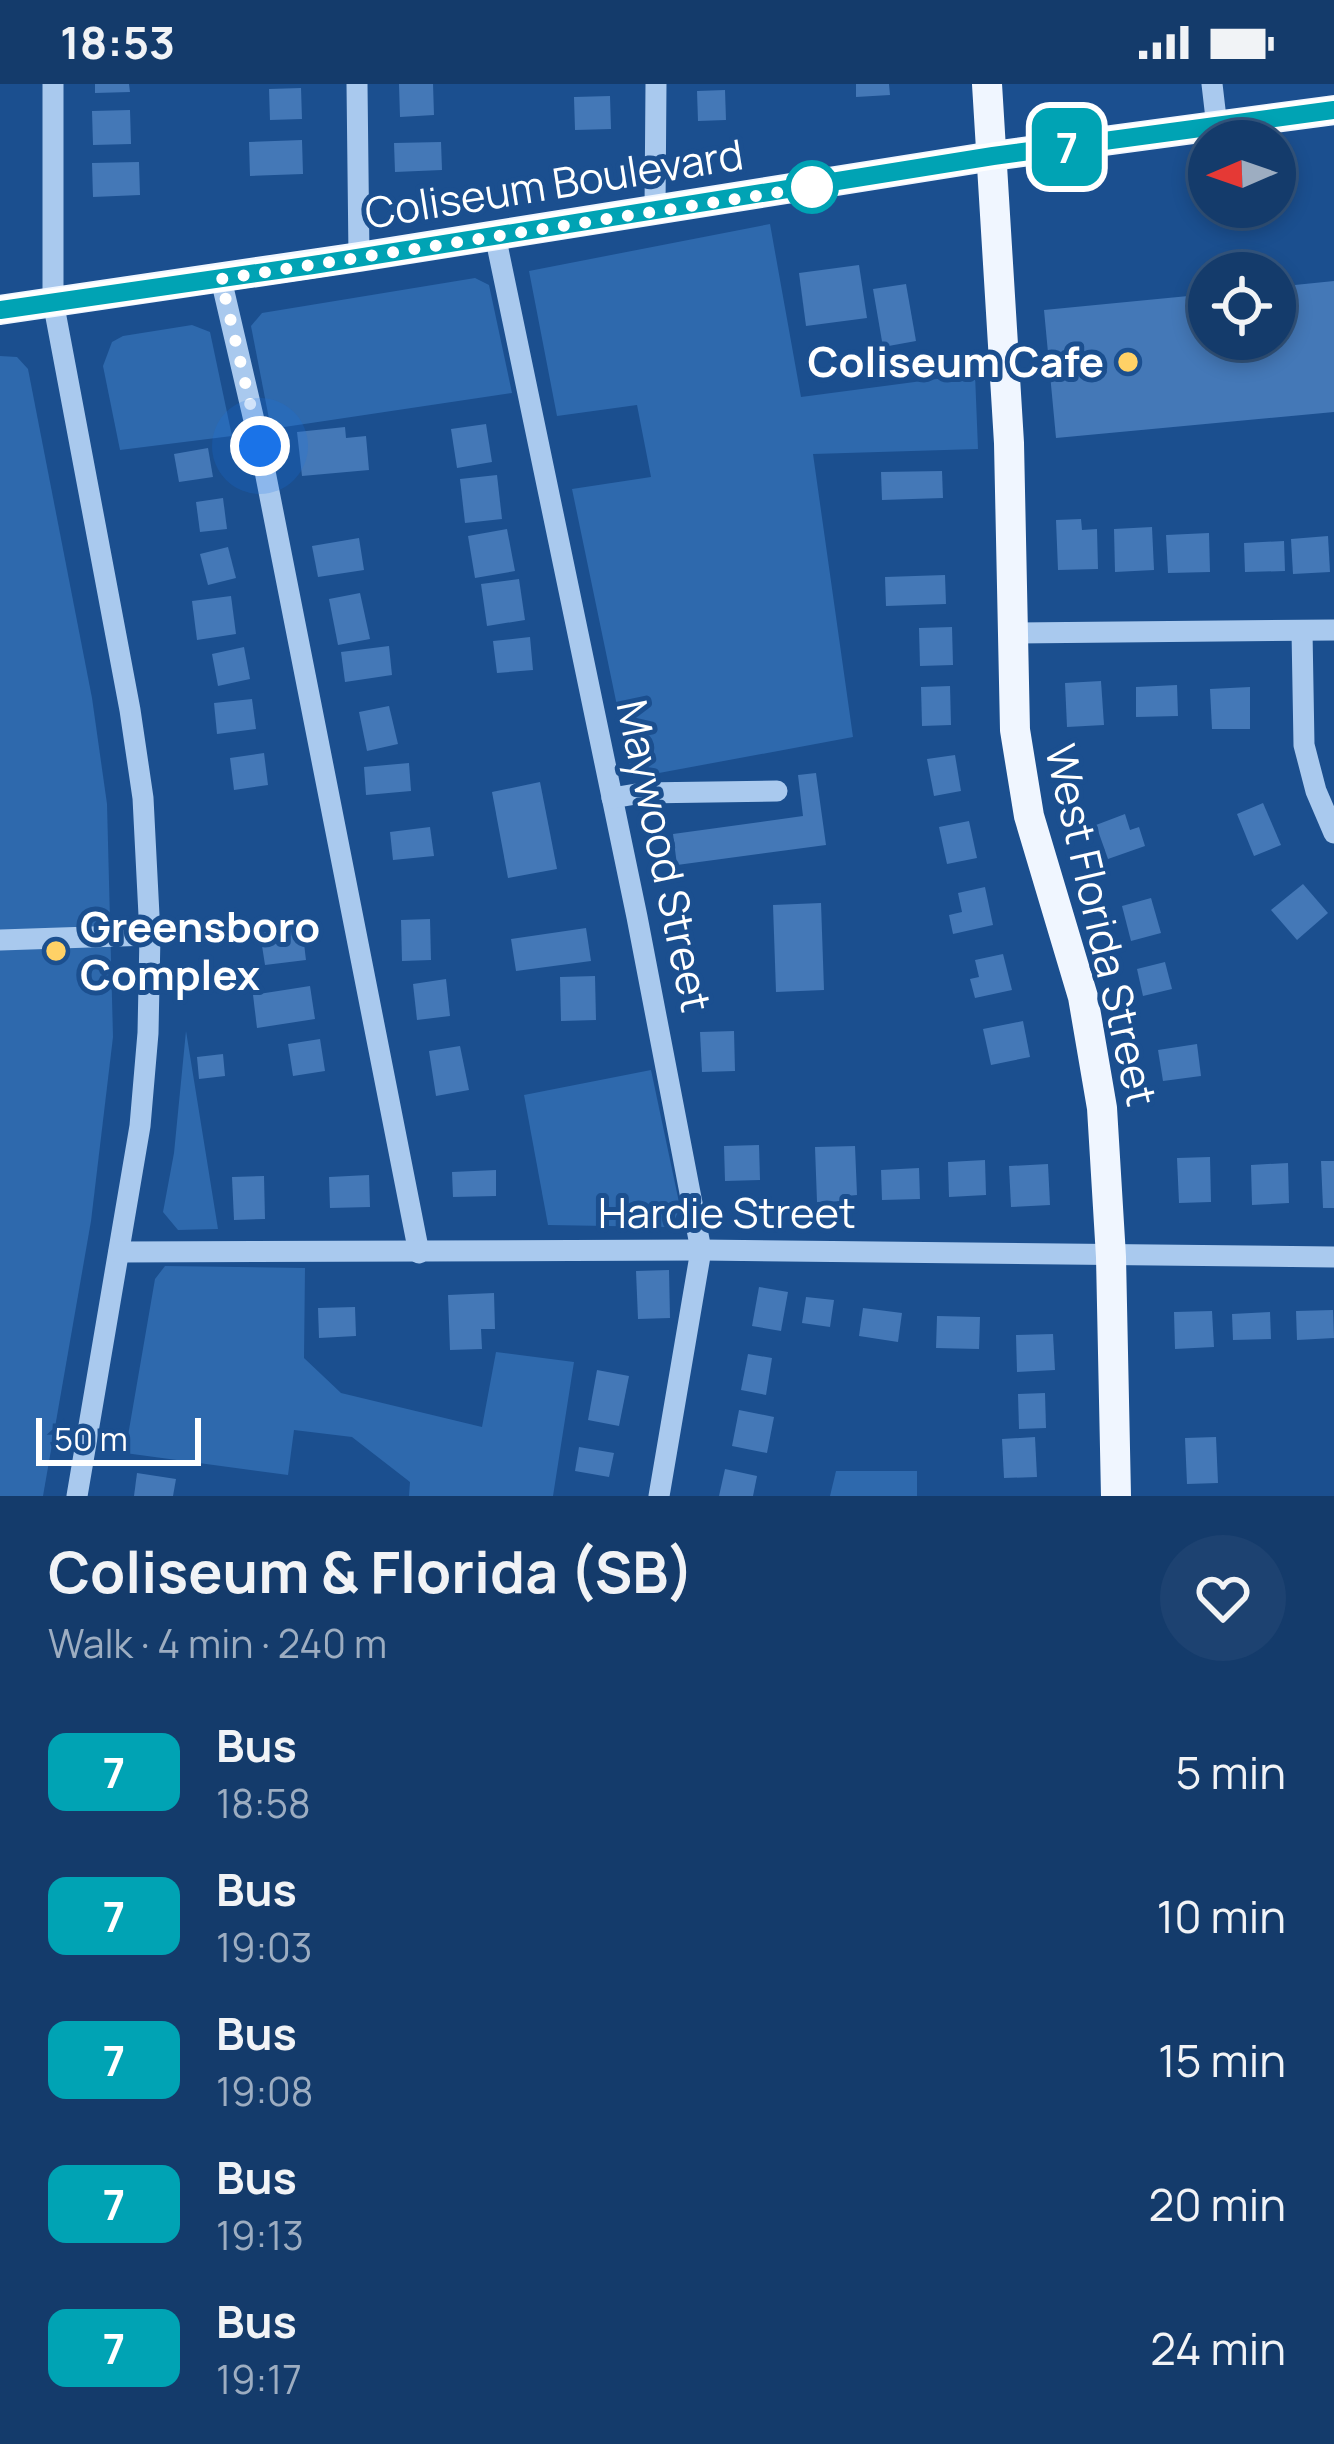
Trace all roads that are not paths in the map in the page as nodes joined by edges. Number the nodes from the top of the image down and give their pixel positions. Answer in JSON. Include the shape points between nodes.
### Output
{"nodes":[{"id":1,"x":53,"y":84,"type":"edge"},
{"id":2,"x":357,"y":84,"type":"edge"},
{"id":3,"x":656,"y":84,"type":"edge"},
{"id":4,"x":987,"y":84,"type":"edge"},
{"id":5,"x":1211,"y":84,"type":"edge"},
{"id":6,"x":1334,"y":110,"type":"edge"},
{"id":7,"x":1216,"y":120,"type":"edge"},
{"id":8,"x":1265,"y":120,"type":"edge"},
{"id":9,"x":1188,"y":131,"type":"edge"},
{"id":10,"x":993,"y":156,"type":"junction"},
{"id":11,"x":655,"y":210,"type":"junction"},
{"id":12,"x":495,"y":235,"type":"junction"},
{"id":13,"x":359,"y":257,"type":"junction"},
{"id":14,"x":221,"y":279,"type":"junction"},
{"id":15,"x":53,"y":301,"type":"junction"},
{"id":16,"x":0,"y":310,"type":"edge"},
{"id":17,"x":1334,"y":630,"type":"edge"},
{"id":18,"x":1302,"y":631,"type":"junction"},
{"id":19,"x":1011,"y":633,"type":"junction"},
{"id":20,"x":777,"y":791,"type":"dead end"},
{"id":21,"x":612,"y":798,"type":"junction"},
{"id":22,"x":1334,"y":833,"type":"edge"},
{"id":23,"x":150,"y":935,"type":"junction"},
{"id":24,"x":0,"y":940,"type":"edge"},
{"id":25,"x":701,"y":1250,"type":"junction"},
{"id":26,"x":119,"y":1252,"type":"junction"},
{"id":27,"x":418,"y":1253,"type":"junction"},
{"id":28,"x":1111,"y":1257,"type":"junction"},
{"id":29,"x":1334,"y":1257,"type":"edge"},
{"id":30,"x":77,"y":1496,"type":"edge"},
{"id":31,"x":659,"y":1496,"type":"edge"},
{"id":32,"x":1116,"y":1496,"type":"edge"}],
"edges":[{"from":1,"to":15,"type":"street"},
{"from":2,"to":13,"type":"street"},
{"from":3,"to":11,"type":"street"},
{"from":4,"to":10,"type":"main road","name":"West Florida Street"},
{"from":5,"to":7,"type":"street"},
{"from":6,"to":8,"type":"main road","name":"Coliseum Boulevard"},
{"from":9,"to":10,"type":"main road","name":"Coliseum Boulevard"},
{"from":10,"to":11,"type":"main road","name":"Coliseum Boulevard"},
{"from":10,"to":19,"type":"main road","name":"West Florida Street"},
{"from":11,"to":12,"type":"main road","name":"Coliseum Boulevard"},
{"from":12,"to":13,"type":"main road","name":"Coliseum Boulevard"},
{"from":12,"to":21,"type":"street","name":"Maywood Street"},
{"from":13,"to":14,"type":"main road","name":"Coliseum Boulevard"},
{"from":14,"to":15,"type":"main road","name":"Coliseum Boulevard"},
{"from":14,"to":27,"type":"street"},
{"from":15,"to":16,"type":"main road","name":"Coliseum Boulevard"},
{"from":15,"to":23,"type":"street","via":[[130,710]]},
{"from":17,"to":18,"type":"street"},
{"from":18,"to":19,"type":"street"},
{"from":18,"to":22,"type":"street","via":[[1304,746]]},
{"from":19,"to":28,"type":"main road","name":"West Florida Street","via":[[1026,802],[1083,997],[1099,1087]]},
{"from":20,"to":21,"type":"street"},
{"from":21,"to":25,"type":"street","name":"Maywood Street"},
{"from":23,"to":24,"type":"street"},
{"from":23,"to":26,"type":"street","via":[[140,1126]]},
{"from":25,"to":27,"type":"street","name":"Hardie Street"},
{"from":25,"to":28,"type":"street","name":"Hardie Street"},
{"from":25,"to":31,"type":"street","name":"Maywood Street"},
{"from":26,"to":27,"type":"street","name":"Hardie Street"},
{"from":26,"to":30,"type":"street"},
{"from":28,"to":29,"type":"street","name":"Hardie Street"},
{"from":28,"to":32,"type":"main road","name":"West Florida Street"}]}
